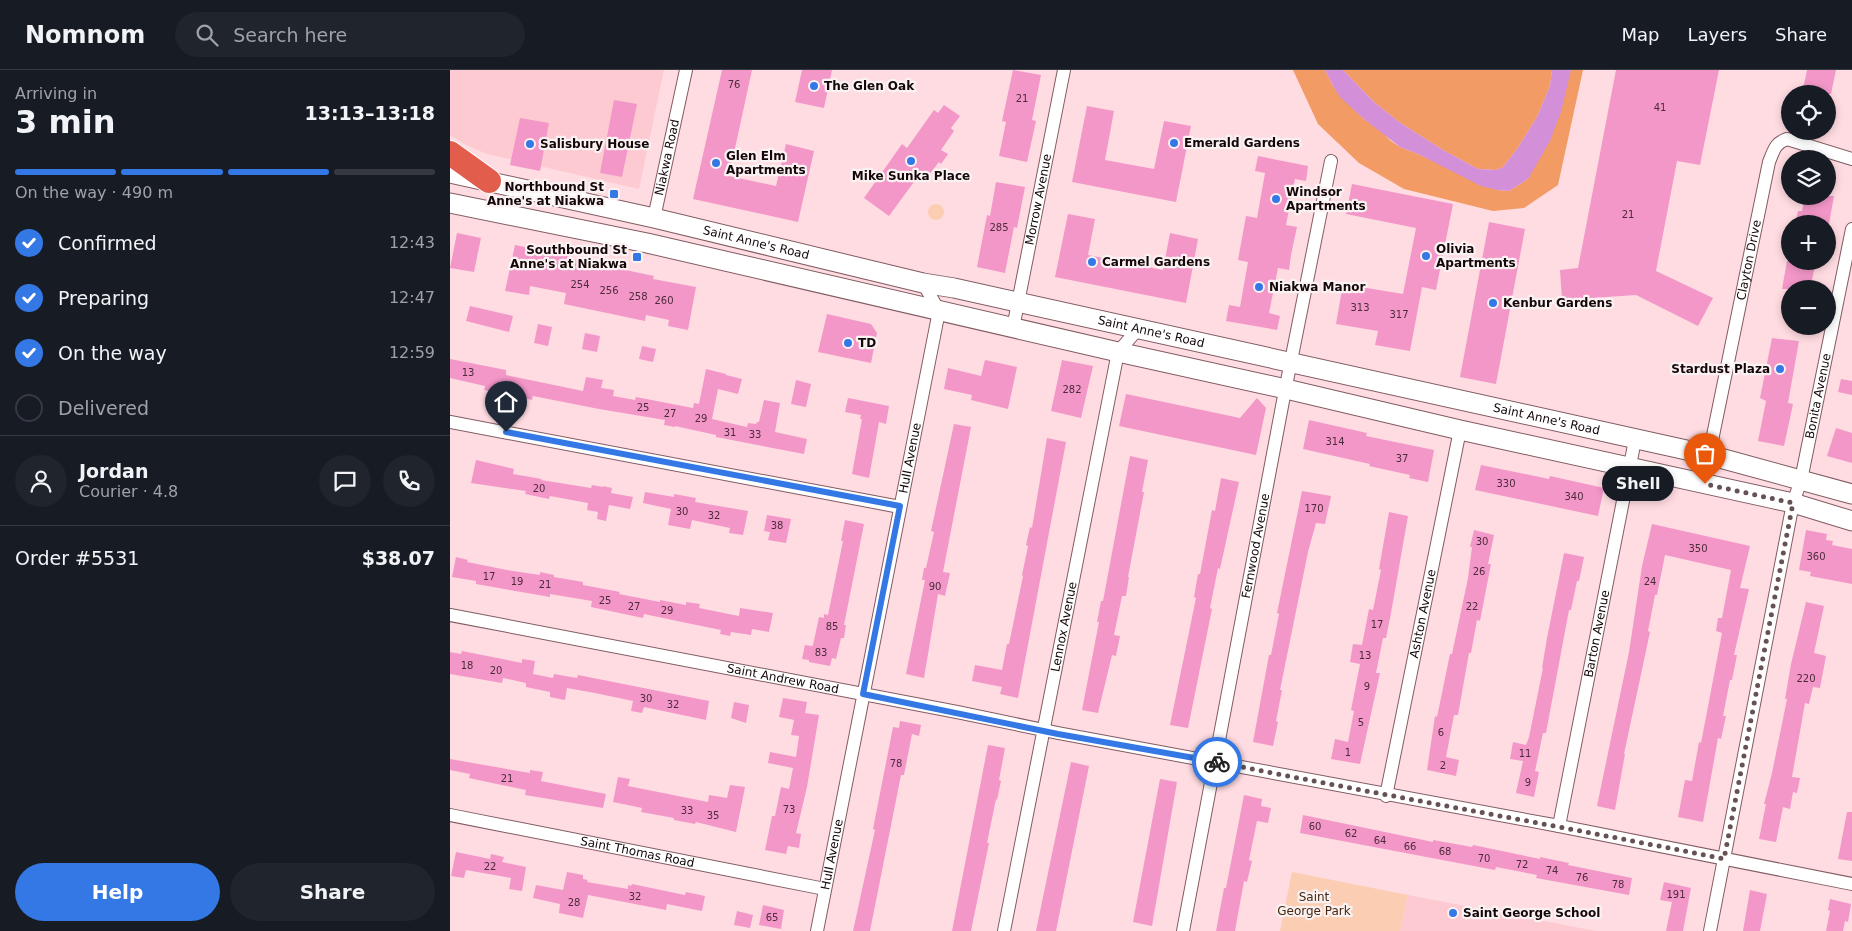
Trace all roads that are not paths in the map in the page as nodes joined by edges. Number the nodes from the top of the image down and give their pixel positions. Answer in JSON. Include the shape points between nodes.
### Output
{"nodes":[{"id":1,"x":686,"y":70,"type":"edge"},
{"id":2,"x":1064,"y":70,"type":"edge"},
{"id":3,"x":450,"y":153,"type":"edge"},
{"id":4,"x":1852,"y":160,"type":"edge"},
{"id":5,"x":1331,"y":161,"type":"dead end"},
{"id":6,"x":450,"y":173,"type":"edge"},
{"id":7,"x":489,"y":181,"type":"junction"},
{"id":8,"x":450,"y":204,"type":"edge"},
{"id":9,"x":654,"y":218,"type":"junction"},
{"id":10,"x":1852,"y":229,"type":"edge"},
{"id":11,"x":647,"y":243,"type":"junction"},
{"id":12,"x":834,"y":262,"type":"junction"},
{"id":13,"x":812,"y":282,"type":"junction"},
{"id":14,"x":923,"y":283,"type":"junction"},
{"id":15,"x":1018,"y":303,"type":"junction"},
{"id":16,"x":939,"y":311,"type":"junction"},
{"id":17,"x":1013,"y":328,"type":"junction"},
{"id":18,"x":1138,"y":329,"type":"junction"},
{"id":19,"x":1118,"y":352,"type":"junction"},
{"id":20,"x":1292,"y":363,"type":"junction"},
{"id":21,"x":1286,"y":388,"type":"junction"},
{"id":22,"x":450,"y":422,"type":"edge"},
{"id":23,"x":1460,"y":430,"type":"junction"},
{"id":24,"x":1635,"y":440,"type":"junction"},
{"id":25,"x":1710,"y":455,"type":"junction"},
{"id":26,"x":1630,"y":467,"type":"junction"},
{"id":27,"x":1801,"y":480,"type":"junction"},
{"id":28,"x":1852,"y":494,"type":"edge"},
{"id":29,"x":1793,"y":503,"type":"junction"},
{"id":30,"x":900,"y":506,"type":"junction"},
{"id":31,"x":1852,"y":521,"type":"edge"},
{"id":32,"x":450,"y":615,"type":"edge"},
{"id":33,"x":863,"y":694,"type":"junction"},
{"id":34,"x":1044,"y":730,"type":"junction"},
{"id":35,"x":1215,"y":762,"type":"junction"},
{"id":36,"x":1386,"y":796,"type":"junction"},
{"id":37,"x":450,"y":815,"type":"edge"},
{"id":38,"x":1559,"y":826,"type":"junction"},
{"id":39,"x":1724,"y":859,"type":"junction"},
{"id":40,"x":1852,"y":884,"type":"edge"},
{"id":41,"x":825,"y":889,"type":"junction"},
{"id":42,"x":816,"y":931,"type":"edge"},
{"id":43,"x":1004,"y":931,"type":"edge"},
{"id":44,"x":1183,"y":931,"type":"edge"},
{"id":45,"x":1710,"y":931,"type":"edge"}],
"edges":[{"from":1,"to":9,"type":"street","name":"Niakwa Road"},
{"from":2,"to":15,"type":"street","name":"Morrow Avenue"},
{"from":3,"to":7,"type":"highway"},
{"from":4,"to":25,"type":"street","name":"Clayton Drive","via":[[1787,139],[1775,148],[1769,162]]},
{"from":5,"to":20,"type":"street","name":"Fernwood Avenue"},
{"from":6,"to":7,"type":"main road","name":"Saint Anne's Road"},
{"from":7,"to":9,"type":"main road","name":"Saint Anne's Road"},
{"from":8,"to":11,"type":"main road","name":"Saint Anne's Road"},
{"from":9,"to":11,"type":"main road","name":"Niakwa Road"},
{"from":9,"to":12,"type":"main road","name":"Saint Anne's Road"},
{"from":10,"to":27,"type":"street","name":"Bonita Avenue"},
{"from":11,"to":13,"type":"main road","name":"Saint Anne's Road"},
{"from":12,"to":13,"type":"main road","via":[[818,272]]},
{"from":12,"to":14,"type":"main road","name":"Saint Anne's Road"},
{"from":13,"to":16,"type":"main road","name":"Saint Anne's Road"},
{"from":14,"to":15,"type":"main road","name":"Saint Anne's Road"},
{"from":14,"to":16,"type":"street"},
{"from":15,"to":17,"type":"street","name":"Morrow Avenue"},
{"from":15,"to":18,"type":"main road","name":"Saint Anne's Road"},
{"from":16,"to":17,"type":"main road","name":"Saint Anne's Road"},
{"from":16,"to":30,"type":"street","name":"Hull Avenue"},
{"from":17,"to":19,"type":"main road","name":"Saint Anne's Road"},
{"from":18,"to":19,"type":"street","name":"Lennox Avenue"},
{"from":18,"to":20,"type":"main road","name":"Saint Anne's Road"},
{"from":19,"to":21,"type":"main road","name":"Saint Anne's Road"},
{"from":19,"to":34,"type":"street","name":"Lennox Avenue"},
{"from":20,"to":21,"type":"street","name":"Fernwood Avenue"},
{"from":20,"to":24,"type":"main road","name":"Saint Anne's Road"},
{"from":21,"to":23,"type":"main road","name":"Saint Anne's Road"},
{"from":21,"to":35,"type":"street","name":"Fernwood Avenue"},
{"from":22,"to":30,"type":"street"},
{"from":23,"to":26,"type":"main road","name":"Saint Anne's Road"},
{"from":23,"to":36,"type":"street","name":"Ashton Avenue"},
{"from":24,"to":25,"type":"main road","name":"Saint Anne's Road"},
{"from":24,"to":26,"type":"street","name":"Barton Avenue"},
{"from":25,"to":27,"type":"main road","name":"Saint Anne's Road"},
{"from":26,"to":29,"type":"main road","name":"Saint Anne's Road"},
{"from":26,"to":38,"type":"street","name":"Barton Avenue"},
{"from":27,"to":28,"type":"main road","name":"Saint Anne's Road"},
{"from":27,"to":29,"type":"street","name":"Bonita Avenue"},
{"from":29,"to":31,"type":"main road","name":"Saint Anne's Road"},
{"from":29,"to":39,"type":"street","name":"Bonita Avenue"},
{"from":30,"to":33,"type":"street","name":"Hull Avenue"},
{"from":32,"to":33,"type":"street","name":"Saint Andrew Road"},
{"from":33,"to":34,"type":"street","name":"Saint Andrew Road"},
{"from":33,"to":41,"type":"street","name":"Hull Avenue"},
{"from":34,"to":35,"type":"street","name":"Saint Andrew Road"},
{"from":34,"to":43,"type":"street","name":"Lennox Avenue"},
{"from":35,"to":36,"type":"street","name":"Saint Andrew Road"},
{"from":35,"to":44,"type":"street","name":"Fernwood Avenue"},
{"from":36,"to":38,"type":"street","name":"Saint Andrew Road"},
{"from":37,"to":41,"type":"street","name":"Saint Thomas Road"},
{"from":38,"to":39,"type":"street","name":"Saint Andrew Road"},
{"from":39,"to":40,"type":"street","name":"Saint Andrew Road"},
{"from":39,"to":45,"type":"street","name":"Bonita Avenue"},
{"from":41,"to":42,"type":"street","name":"Hull Avenue"}]}
